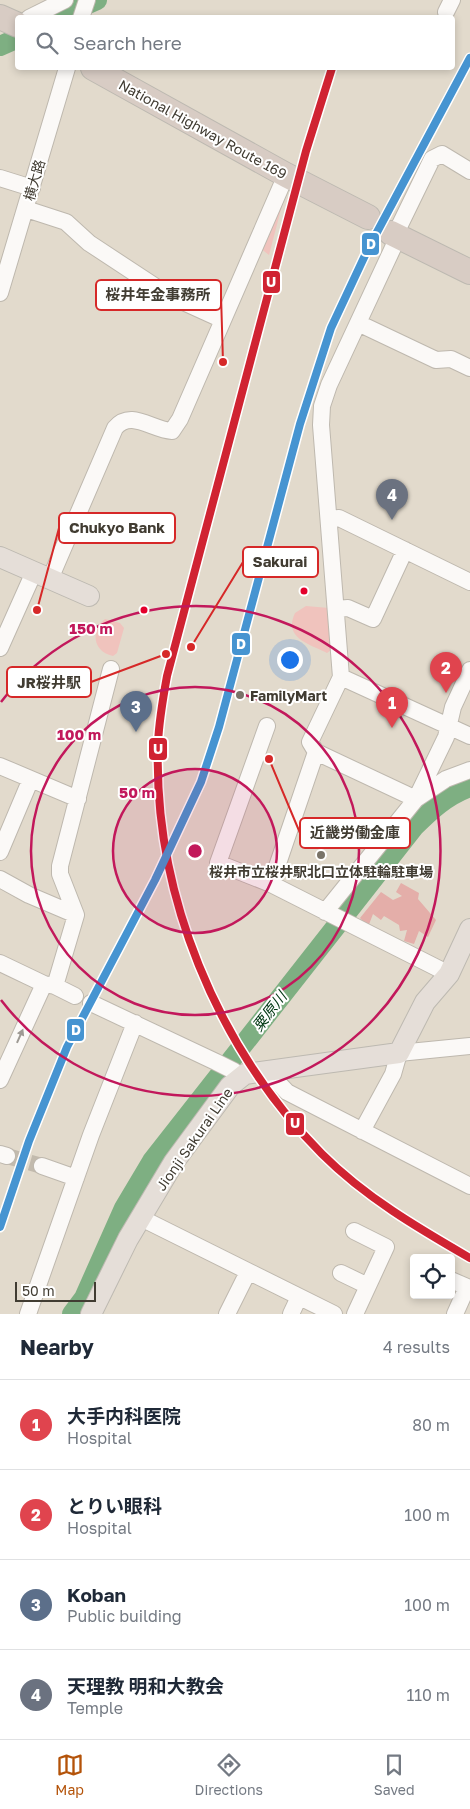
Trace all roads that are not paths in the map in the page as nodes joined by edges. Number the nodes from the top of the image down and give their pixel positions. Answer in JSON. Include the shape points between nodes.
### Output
{"nodes":[{"id":1,"x":65,"y":0,"type":"edge"},
{"id":2,"x":87,"y":0,"type":"edge"},
{"id":3,"x":31,"y":15,"type":"edge"},
{"id":4,"x":82,"y":15,"type":"edge"},
{"id":5,"x":65,"y":70,"type":"edge"},
{"id":6,"x":97,"y":70,"type":"edge"},
{"id":7,"x":470,"y":171,"type":"edge"},
{"id":8,"x":286,"y":175,"type":"junction"},
{"id":9,"x":0,"y":178,"type":"edge"},
{"id":10,"x":32,"y":188,"type":"junction"},
{"id":11,"x":26,"y":209,"type":"junction"},
{"id":12,"x":368,"y":217,"type":"dead end"},
{"id":13,"x":395,"y":235,"type":"junction"},
{"id":14,"x":470,"y":272,"type":"edge"},
{"id":15,"x":0,"y":293,"type":"edge"},
{"id":16,"x":223,"y":320,"type":"junction"},
{"id":17,"x":358,"y":323,"type":"junction"},
{"id":18,"x":470,"y":368,"type":"edge"},
{"id":19,"x":330,"y":519,"type":"junction"},
{"id":20,"x":405,"y":550,"type":"junction"},
{"id":21,"x":0,"y":558,"type":"edge"},
{"id":22,"x":42,"y":576,"type":"junction"},
{"id":23,"x":470,"y":582,"type":"edge"},
{"id":24,"x":89,"y":596,"type":"dead end"},
{"id":25,"x":336,"y":609,"type":"junction"},
{"id":26,"x":0,"y":648,"type":"edge"},
{"id":27,"x":111,"y":669,"type":"dead end"},
{"id":28,"x":470,"y":670,"type":"edge"},
{"id":29,"x":341,"y":677,"type":"junction"},
{"id":30,"x":266,"y":726,"type":"dead end"},
{"id":31,"x":449,"y":726,"type":"junction"},
{"id":32,"x":470,"y":736,"type":"edge"},
{"id":33,"x":313,"y":747,"type":"junction"},
{"id":34,"x":0,"y":766,"type":"edge"},
{"id":35,"x":470,"y":770,"type":"edge"},
{"id":36,"x":30,"y":781,"type":"junction"},
{"id":37,"x":78,"y":799,"type":"junction"},
{"id":38,"x":416,"y":799,"type":"junction"},
{"id":39,"x":0,"y":852,"type":"edge"},
{"id":40,"x":0,"y":879,"type":"edge"},
{"id":41,"x":271,"y":884,"type":"junction"},
{"id":42,"x":328,"y":913,"type":"junction"},
{"id":43,"x":76,"y":915,"type":"junction"},
{"id":44,"x":470,"y":929,"type":"edge"},
{"id":45,"x":0,"y":963,"type":"edge"},
{"id":46,"x":448,"y":974,"type":"junction"},
{"id":47,"x":49,"y":985,"type":"junction"},
{"id":48,"x":75,"y":996,"type":"dead end"},
{"id":49,"x":91,"y":1003,"type":"dead end"},
{"id":50,"x":134,"y":1023,"type":"junction"},
{"id":51,"x":470,"y":1046,"type":"edge"},
{"id":52,"x":399,"y":1054,"type":"junction"},
{"id":53,"x":268,"y":1072,"type":"junction"},
{"id":54,"x":237,"y":1074,"type":"junction"},
{"id":55,"x":0,"y":1080,"type":"edge"},
{"id":56,"x":362,"y":1131,"type":"junction"},
{"id":57,"x":42,"y":1166,"type":"tunnel mouth"},
{"id":58,"x":76,"y":1178,"type":"junction"},
{"id":59,"x":470,"y":1186,"type":"edge"},
{"id":60,"x":141,"y":1218,"type":"junction"},
{"id":61,"x":354,"y":1231,"type":"dead end"},
{"id":62,"x":248,"y":1272,"type":"junction"},
{"id":63,"x":341,"y":1274,"type":"dead end"},
{"id":64,"x":455,"y":1282,"type":"edge"},
{"id":65,"x":368,"y":1286,"type":"junction"},
{"id":66,"x":299,"y":1297,"type":"junction"},
{"id":67,"x":28,"y":1314,"type":"edge"},
{"id":68,"x":92,"y":1314,"type":"edge"},
{"id":69,"x":227,"y":1314,"type":"edge"},
{"id":70,"x":291,"y":1314,"type":"edge"},
{"id":71,"x":334,"y":1314,"type":"edge"},
{"id":72,"x":355,"y":1314,"type":"edge"},
{"id":73,"x":455,"y":1314,"type":"edge"}],
"edges":[{"from":1,"to":3,"type":"street"},
{"from":2,"to":4,"type":"street"},
{"from":5,"to":10,"type":"street","name":"横大路"},
{"from":6,"to":8,"type":"highway","name":"National Highway Route 169"},
{"from":7,"to":13,"type":"street","via":[[442,154],[432,159]]},
{"from":8,"to":12,"type":"highway","name":"National Highway Route 169"},
{"from":8,"to":16,"type":"street"},
{"from":9,"to":10,"type":"street"},
{"from":10,"to":11,"type":"street","name":"横大路"},
{"from":11,"to":15,"type":"street","name":"横大路"},
{"from":11,"to":16,"type":"street","via":[[66,222],[90,243],[168,295]]},
{"from":13,"to":14,"type":"highway"},
{"from":13,"to":17,"type":"street"},
{"from":16,"to":22,"type":"street","via":[[172,431],[132,418],[120,421],[115,428]]},
{"from":17,"to":18,"type":"street","via":[[436,360],[451,358]]},
{"from":17,"to":19,"type":"street","via":[[322,406]]},
{"from":19,"to":20,"type":"street","via":[[339,518]]},
{"from":19,"to":25,"type":"street"},
{"from":20,"to":23,"type":"street"},
{"from":20,"to":25,"type":"street","via":[[373,619],[348,608]]},
{"from":21,"to":22,"type":"main road"},
{"from":22,"to":24,"type":"main road"},
{"from":22,"to":26,"type":"street"},
{"from":25,"to":29,"type":"street"},
{"from":27,"to":37,"type":"street"},
{"from":28,"to":31,"type":"street","via":[[453,708]]},
{"from":29,"to":31,"type":"street"},
{"from":29,"to":33,"type":"street"},
{"from":30,"to":41,"type":"street","via":[[218,863]]},
{"from":31,"to":32,"type":"street"},
{"from":31,"to":38,"type":"street"},
{"from":33,"to":38,"type":"street"},
{"from":33,"to":41,"type":"street"},
{"from":34,"to":36,"type":"street"},
{"from":35,"to":38,"type":"street","via":[[446,779]]},
{"from":36,"to":37,"type":"street"},
{"from":36,"to":39,"type":"street"},
{"from":37,"to":43,"type":"street","via":[[60,874]]},
{"from":38,"to":42,"type":"street"},
{"from":40,"to":43,"type":"street"},
{"from":41,"to":42,"type":"street"},
{"from":42,"to":46,"type":"street"},
{"from":43,"to":47,"type":"street"},
{"from":44,"to":46,"type":"main road"},
{"from":45,"to":47,"type":"street"},
{"from":46,"to":52,"type":"main road","via":[[425,1002]]},
{"from":47,"to":48,"type":"street"},
{"from":55,"to":47,"type":"street","one_way":true},
{"from":49,"to":50,"type":"street"},
{"from":50,"to":54,"type":"street"},
{"from":50,"to":58,"type":"street"},
{"from":51,"to":52,"type":"street"},
{"from":52,"to":53,"type":"main road","name":"Jionji Sakurai Line"},
{"from":52,"to":56,"type":"street","via":[[393,1074]]},
{"from":53,"to":54,"type":"main road","name":"Jionji Sakurai Line"},
{"from":53,"to":56,"type":"street","via":[[287,1092]]},
{"from":54,"to":60,"type":"main road","name":"Jionji Sakurai Line","via":[[174,1162]]},
{"from":56,"to":59,"type":"street"},
{"from":57,"to":58,"type":"street"},
{"from":58,"to":67,"type":"street"},
{"from":60,"to":62,"type":"street"},
{"from":60,"to":68,"type":"main road","name":"Jionji Sakurai Line"},
{"from":61,"to":65,"type":"street","via":[[386,1246]]},
{"from":62,"to":66,"type":"street"},
{"from":62,"to":69,"type":"street"},
{"from":63,"to":65,"type":"street"},
{"from":64,"to":73,"type":"street","via":[[467,1287]]},
{"from":65,"to":72,"type":"street"},
{"from":66,"to":70,"type":"street"},
{"from":66,"to":71,"type":"street"}]}
